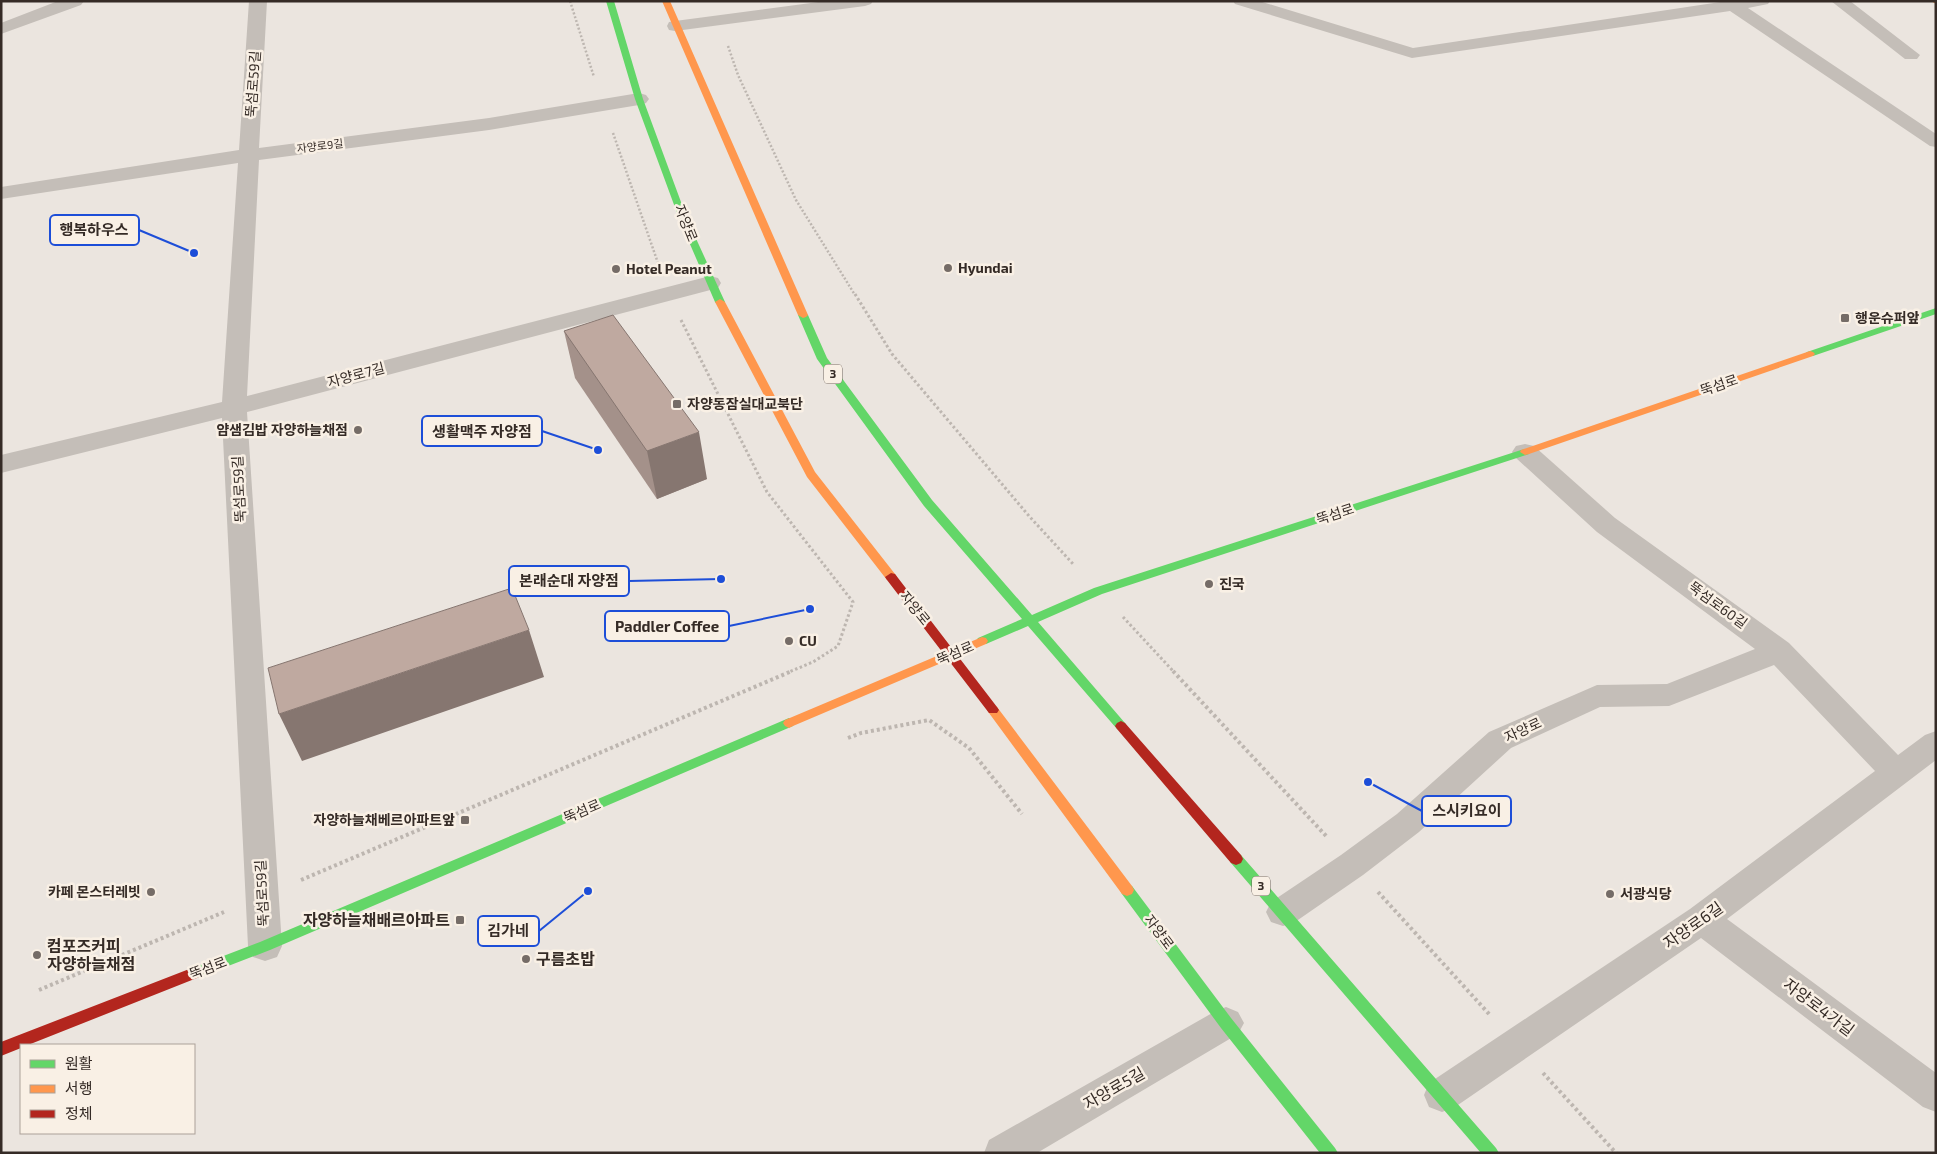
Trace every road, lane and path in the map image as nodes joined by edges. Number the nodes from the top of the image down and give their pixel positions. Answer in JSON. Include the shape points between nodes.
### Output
{"nodes":[{"id":1,"x":75,"y":1,"type":"edge"},
{"id":2,"x":258,"y":1,"type":"edge"},
{"id":3,"x":610,"y":1,"type":"edge"},
{"id":4,"x":666,"y":1,"type":"edge"},
{"id":5,"x":865,"y":1,"type":"edge"},
{"id":6,"x":1241,"y":1,"type":"edge"},
{"id":7,"x":1762,"y":1,"type":"edge"},
{"id":8,"x":1839,"y":1,"type":"edge"},
{"id":9,"x":1734,"y":6,"type":"junction"},
{"id":10,"x":719,"y":20,"type":"junction"},
{"id":11,"x":675,"y":26,"type":"junction"},
{"id":12,"x":1,"y":29,"type":"edge"},
{"id":13,"x":1911,"y":55,"type":"dead end"},
{"id":14,"x":639,"y":99,"type":"junction"},
{"id":15,"x":1936,"y":142,"type":"edge"},
{"id":16,"x":248,"y":155,"type":"junction"},
{"id":17,"x":1,"y":193,"type":"edge"},
{"id":18,"x":710,"y":284,"type":"junction"},
{"id":19,"x":1933,"y":314,"type":"edge"},
{"id":20,"x":234,"y":407,"type":"junction"},
{"id":21,"x":1525,"y":452,"type":"junction"},
{"id":22,"x":1,"y":464,"type":"edge"},
{"id":23,"x":1079,"y":571,"type":"dead end"},
{"id":24,"x":1030,"y":620,"type":"junction"},
{"id":25,"x":1779,"y":651,"type":"junction"},
{"id":26,"x":952,"y":654,"type":"junction"},
{"id":27,"x":813,"y":662,"type":"dead end"},
{"id":28,"x":861,"y":733,"type":"dead end"},
{"id":29,"x":1936,"y":743,"type":"edge"},
{"id":30,"x":1897,"y":774,"type":"junction"},
{"id":31,"x":1024,"y":817,"type":"dead end"},
{"id":32,"x":262,"y":896,"type":"junction"},
{"id":33,"x":1283,"y":912,"type":"junction"},
{"id":34,"x":1702,"y":919,"type":"junction"},
{"id":35,"x":265,"y":946,"type":"junction"},
{"id":36,"x":37,"y":991,"type":"dead end"},
{"id":37,"x":1226,"y":1022,"type":"junction"},
{"id":38,"x":1,"y":1049,"type":"edge"},
{"id":39,"x":1442,"y":1095,"type":"junction"},
{"id":40,"x":1936,"y":1095,"type":"edge"},
{"id":41,"x":1002,"y":1153,"type":"edge"},
{"id":42,"x":1330,"y":1153,"type":"edge"},
{"id":43,"x":1492,"y":1153,"type":"edge"}],
"edges":[{"from":1,"to":12,"type":"street"},
{"from":2,"to":16,"type":"street","name":"뚝섬로59길"},
{"from":3,"to":14,"type":"main road","name":"자양로"},
{"from":4,"to":11,"type":"main road","number":"3"},
{"from":5,"to":10,"type":"lane"},
{"from":6,"to":9,"type":"lane","via":[[1412,52]]},
{"from":7,"to":9,"type":"lane"},
{"from":8,"to":13,"type":"lane"},
{"from":9,"to":15,"type":"lane"},
{"from":10,"to":11,"type":"lane"},
{"from":10,"to":23,"type":"path","via":[[738,76],[796,200],[892,354]]},
{"from":11,"to":24,"type":"main road","number":"3","via":[[822,359],[928,503]]},
{"from":14,"to":16,"type":"street","name":"자양로9길","via":[[489,124]]},
{"from":14,"to":18,"type":"main road","name":"자양로"},
{"from":16,"to":17,"type":"street","name":"자양로9길"},
{"from":16,"to":20,"type":"street","name":"뚝섬로59길"},
{"from":18,"to":20,"type":"street","name":"자양로7길"},
{"from":18,"to":26,"type":"main road","name":"자양로","via":[[811,474]]},
{"from":19,"to":21,"type":"main road","name":"뚝섬로"},
{"from":20,"to":22,"type":"street","name":"자양로7길"},
{"from":20,"to":32,"type":"street","name":"뚝섬로59길"},
{"from":21,"to":24,"type":"main road","name":"뚝섬로","via":[[1098,592]]},
{"from":21,"to":25,"type":"street","name":"뚝섬로60길","via":[[1606,525]]},
{"from":24,"to":26,"type":"main road","name":"뚝섬로"},
{"from":24,"to":33,"type":"main road","number":"3"},
{"from":25,"to":30,"type":"street","name":"뚝섬로60길"},
{"from":25,"to":33,"type":"street","name":"자양로","via":[[1668,695],[1597,696],[1500,740],[1408,823]]},
{"from":26,"to":35,"type":"main road","name":"뚝섬로"},
{"from":26,"to":37,"type":"main road","name":"자양로"},
{"from":27,"to":32,"type":"path"},
{"from":28,"to":31,"type":"path","via":[[929,720],[969,748]]},
{"from":29,"to":30,"type":"street","name":"자양로6길"},
{"from":30,"to":34,"type":"street","name":"자양로6길"},
{"from":32,"to":35,"type":"street","name":"뚝섬로59길"},
{"from":32,"to":36,"type":"path"},
{"from":33,"to":39,"type":"main road","number":"3"},
{"from":34,"to":39,"type":"street","name":"자양로6길"},
{"from":34,"to":40,"type":"street","name":"자양로4가길"},
{"from":35,"to":38,"type":"main road","name":"뚝섬로"},
{"from":37,"to":41,"type":"street","name":"자양로5길"},
{"from":37,"to":42,"type":"main road","name":"자양로"},
{"from":39,"to":43,"type":"main road","number":"3"}]}
